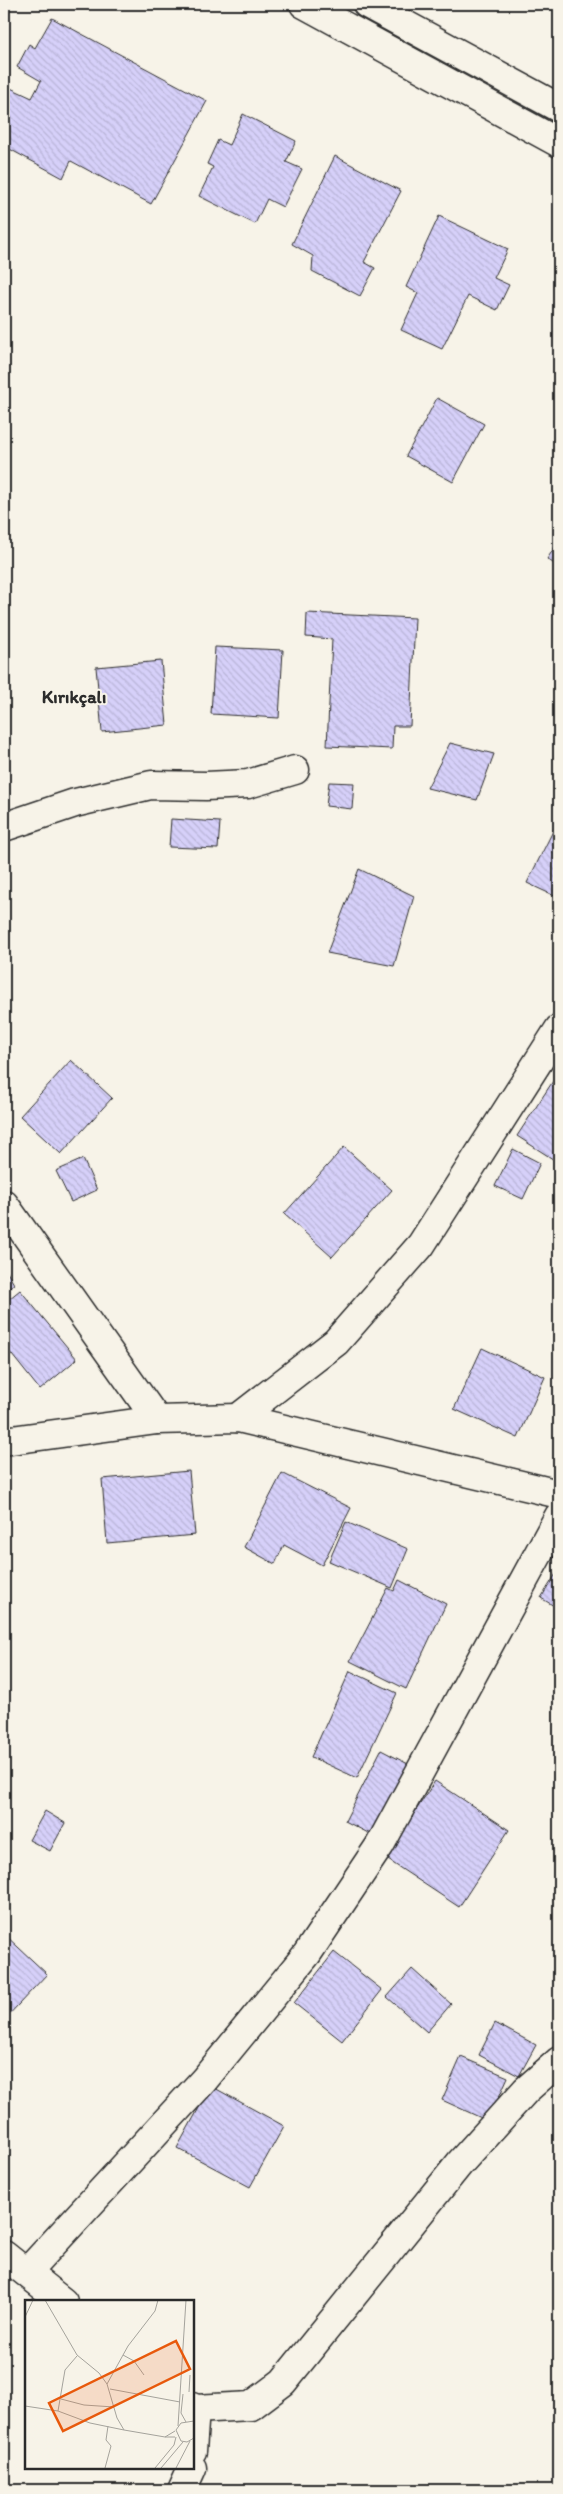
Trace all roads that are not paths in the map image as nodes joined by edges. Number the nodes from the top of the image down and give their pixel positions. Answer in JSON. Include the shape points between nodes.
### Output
{"nodes":[{"id":1,"x":304,"y":4,"type":"edge"},
{"id":2,"x":367,"y":4,"type":"edge"},
{"id":3,"x":559,"y":108,"type":"edge"},
{"id":4,"x":559,"y":143,"type":"edge"},
{"id":5,"x":295,"y":770,"type":"dead end"},
{"id":6,"x":4,"y":827,"type":"edge"},
{"id":7,"x":559,"y":1029,"type":"edge"},
{"id":8,"x":4,"y":1204,"type":"edge"},
{"id":9,"x":238,"y":1418,"type":"junction"},
{"id":10,"x":157,"y":1420,"type":"junction"},
{"id":11,"x":4,"y":1441,"type":"edge"},
{"id":12,"x":559,"y":1494,"type":"edge"},
{"id":13,"x":559,"y":1516,"type":"edge"},
{"id":14,"x":559,"y":2061,"type":"edge"},
{"id":15,"x":4,"y":2255,"type":"edge"},
{"id":16,"x":27,"y":2272,"type":"junction"},
{"id":17,"x":61,"y":2300,"type":"edge"},
{"id":18,"x":194,"y":2408,"type":"edge"},
{"id":19,"x":192,"y":2469,"type":"edge"},
{"id":20,"x":182,"y":2490,"type":"edge"}],
"edges":[{"from":1,"to":4,"type":"street"},
{"from":2,"to":3,"type":"street"},
{"from":5,"to":6,"type":"street","via":[[248,784],[151,785],[74,802]]},
{"from":7,"to":9,"type":"street","via":[[421,1246],[336,1342]]},
{"from":8,"to":10,"type":"street"},
{"from":9,"to":10,"type":"street"},
{"from":9,"to":12,"type":"street"},
{"from":10,"to":11,"type":"street"},
{"from":13,"to":16,"type":"street","via":[[380,1845],[307,1954],[204,2080]]},
{"from":14,"to":18,"type":"street","via":[[526,2090],[460,2163],[283,2382],[251,2406]]},
{"from":15,"to":16,"type":"street"},
{"from":16,"to":17,"type":"street"},
{"from":19,"to":20,"type":"street"}]}
